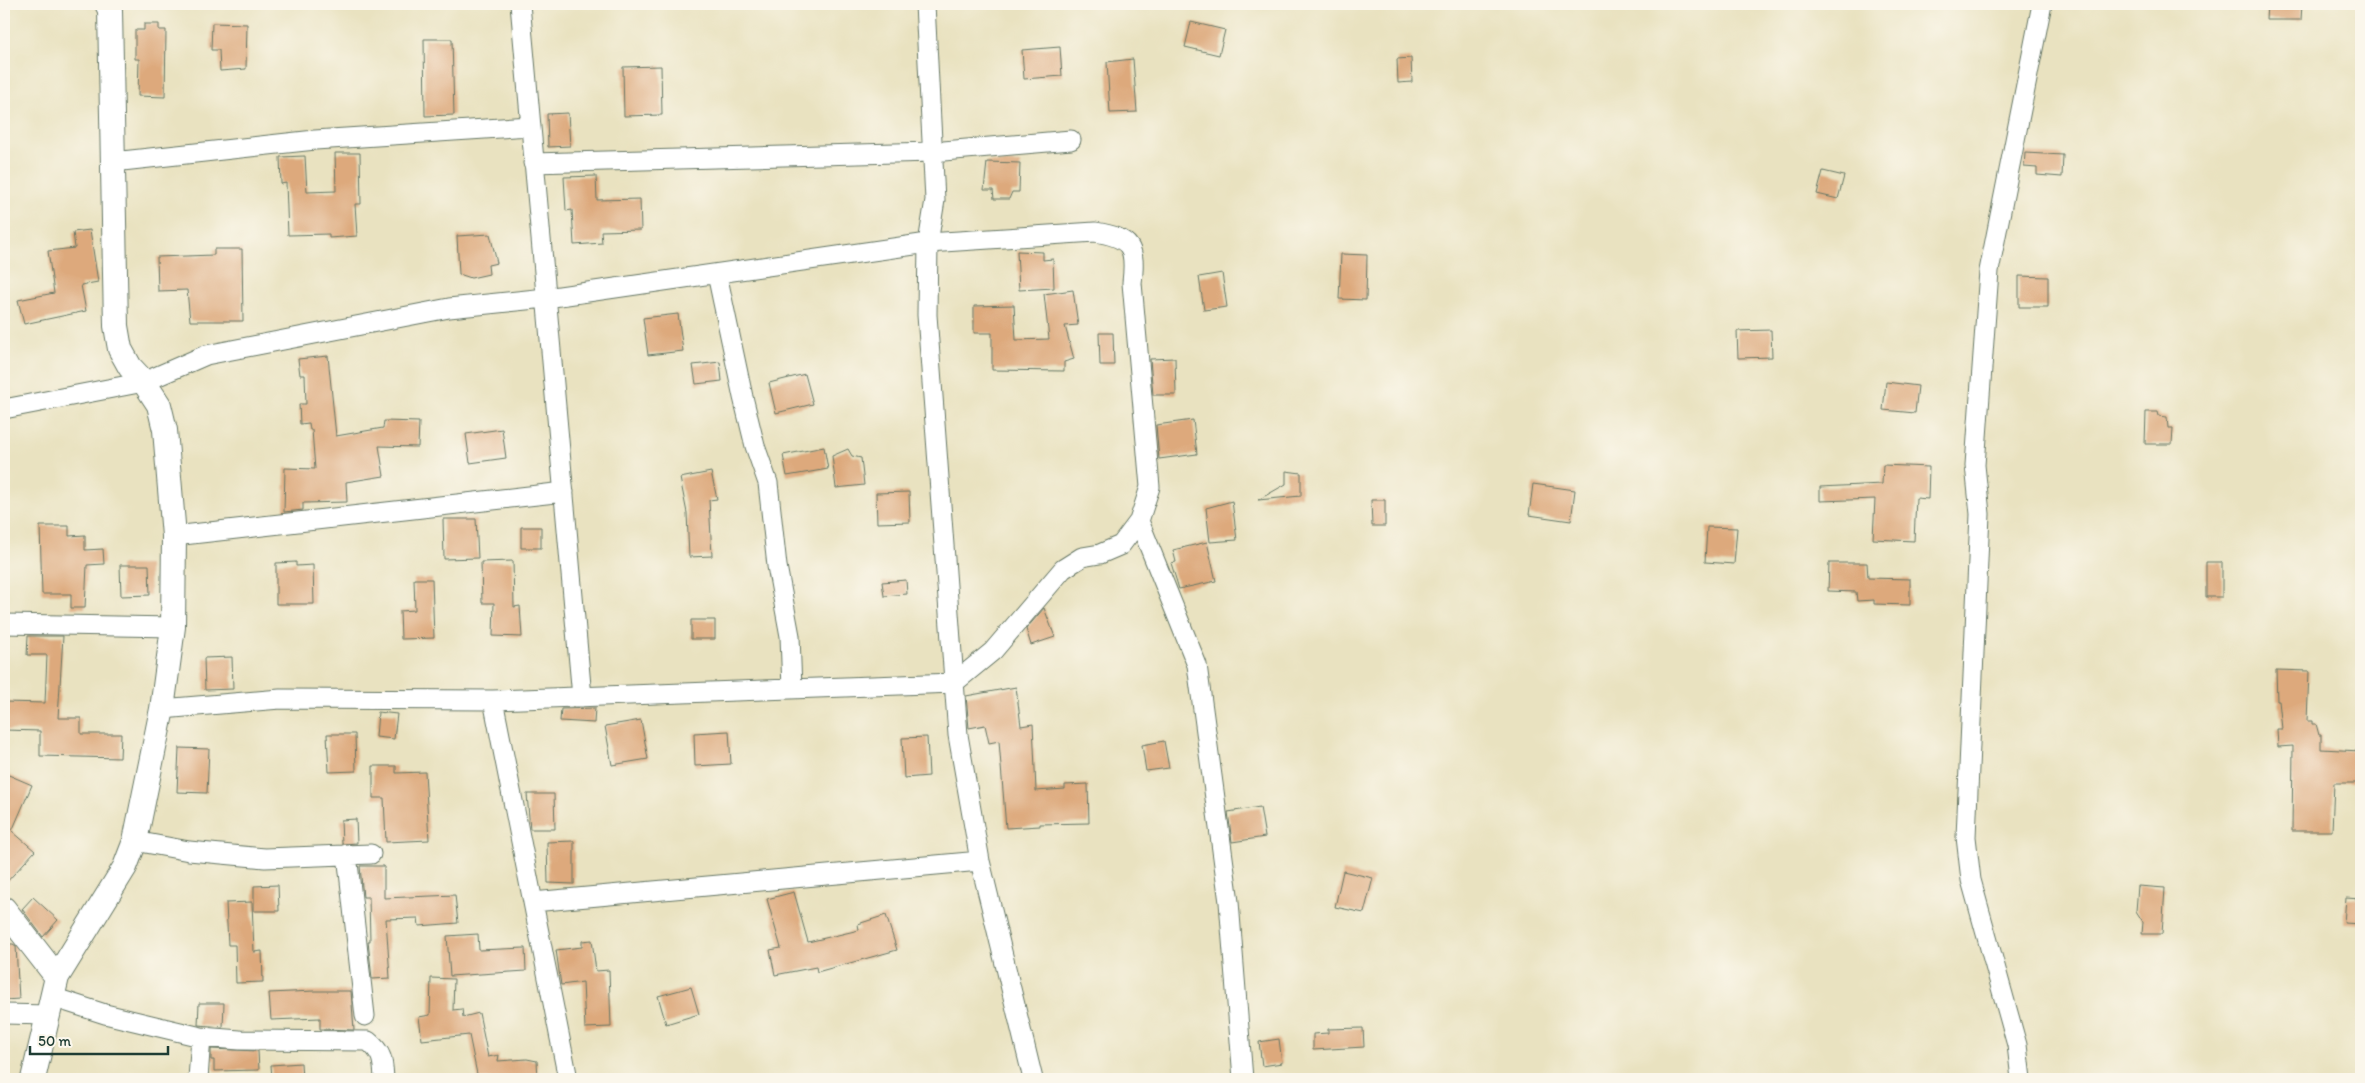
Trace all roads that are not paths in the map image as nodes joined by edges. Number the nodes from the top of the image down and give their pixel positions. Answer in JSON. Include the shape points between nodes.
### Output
{"nodes":[{"id":1,"x":108,"y":4,"type":"edge"},
{"id":2,"x":520,"y":4,"type":"edge"},
{"id":3,"x":925,"y":4,"type":"edge"},
{"id":4,"x":2042,"y":4,"type":"edge"},
{"id":5,"x":530,"y":126,"type":"junction"},
{"id":6,"x":1071,"y":140,"type":"dead end"},
{"id":7,"x":932,"y":152,"type":"junction"},
{"id":8,"x":113,"y":162,"type":"junction"},
{"id":9,"x":533,"y":163,"type":"junction"},
{"id":10,"x":928,"y":243,"type":"junction"},
{"id":11,"x":716,"y":274,"type":"junction"},
{"id":12,"x":546,"y":298,"type":"junction"},
{"id":13,"x":144,"y":382,"type":"junction"},
{"id":14,"x":4,"y":409,"type":"edge"},
{"id":15,"x":564,"y":492,"type":"junction"},
{"id":16,"x":1139,"y":521,"type":"junction"},
{"id":17,"x":174,"y":536,"type":"junction"},
{"id":18,"x":4,"y":624,"type":"edge"},
{"id":19,"x":173,"y":627,"type":"junction"},
{"id":20,"x":954,"y":683,"type":"junction"},
{"id":21,"x":792,"y":689,"type":"junction"},
{"id":22,"x":582,"y":697,"type":"junction"},
{"id":23,"x":493,"y":700,"type":"junction"},
{"id":24,"x":162,"y":709,"type":"junction"},
{"id":25,"x":135,"y":841,"type":"junction"},
{"id":26,"x":347,"y":854,"type":"junction"},
{"id":27,"x":371,"y":854,"type":"dead end"},
{"id":28,"x":980,"y":860,"type":"junction"},
{"id":29,"x":533,"y":902,"type":"junction"},
{"id":30,"x":4,"y":909,"type":"edge"},
{"id":31,"x":53,"y":996,"type":"junction"},
{"id":32,"x":4,"y":1014,"type":"edge"},
{"id":33,"x":365,"y":1016,"type":"dead end"},
{"id":34,"x":201,"y":1037,"type":"junction"},
{"id":35,"x":33,"y":1079,"type":"edge"},
{"id":36,"x":198,"y":1079,"type":"edge"},
{"id":37,"x":384,"y":1079,"type":"edge"},
{"id":38,"x":568,"y":1079,"type":"edge"},
{"id":39,"x":1033,"y":1079,"type":"edge"},
{"id":40,"x":1243,"y":1079,"type":"edge"},
{"id":41,"x":2021,"y":1079,"type":"edge"}],
"edges":[{"from":1,"to":8,"type":"street"},
{"from":2,"to":5,"type":"street"},
{"from":3,"to":7,"type":"street"},
{"from":4,"to":41,"type":"street","via":[[1989,271],[1975,465],[1980,514],[1966,836],[1971,880],[2017,1044]]},
{"from":5,"to":8,"type":"street","via":[[315,140]]},
{"from":5,"to":9,"type":"street"},
{"from":6,"to":7,"type":"street"},
{"from":7,"to":9,"type":"street"},
{"from":7,"to":10,"type":"street","via":[[935,200]]},
{"from":8,"to":13,"type":"street","via":[[116,326],[120,349]]},
{"from":9,"to":12,"type":"street"},
{"from":10,"to":11,"type":"street"},
{"from":10,"to":16,"type":"street","via":[[1095,232],[1125,241],[1134,257],[1132,283],[1150,487]]},
{"from":10,"to":20,"type":"street","via":[[927,315]]},
{"from":11,"to":12,"type":"street"},
{"from":11,"to":21,"type":"street","via":[[749,421],[768,483],[777,566],[790,636]]},
{"from":12,"to":13,"type":"street","via":[[449,308],[206,355]]},
{"from":12,"to":15,"type":"street"},
{"from":13,"to":14,"type":"street"},
{"from":13,"to":17,"type":"street","via":[[159,405],[164,430]]},
{"from":15,"to":17,"type":"street"},
{"from":15,"to":22,"type":"street"},
{"from":16,"to":20,"type":"street","via":[[1121,545],[1082,557],[1064,569],[993,651]]},
{"from":16,"to":40,"type":"street","via":[[1197,665],[1228,902]]},
{"from":17,"to":19,"type":"street"},
{"from":18,"to":19,"type":"street"},
{"from":19,"to":24,"type":"street"},
{"from":20,"to":21,"type":"street"},
{"from":20,"to":28,"type":"street","via":[[958,735]]},
{"from":21,"to":22,"type":"street"},
{"from":22,"to":23,"type":"street"},
{"from":23,"to":24,"type":"street","via":[[280,699]]},
{"from":23,"to":29,"type":"street"},
{"from":24,"to":25,"type":"street"},
{"from":25,"to":26,"type":"street","via":[[189,851],[265,858]]},
{"from":25,"to":31,"type":"street"},
{"from":26,"to":27,"type":"street"},
{"from":26,"to":33,"type":"street"},
{"from":28,"to":29,"type":"street"},
{"from":28,"to":39,"type":"street"},
{"from":29,"to":38,"type":"street"},
{"from":30,"to":31,"type":"street"},
{"from":31,"to":32,"type":"street"},
{"from":31,"to":34,"type":"street","via":[[105,1014]]},
{"from":31,"to":35,"type":"street"},
{"from":34,"to":36,"type":"street"},
{"from":34,"to":37,"type":"street","via":[[368,1041],[378,1049],[383,1060]]}]}
